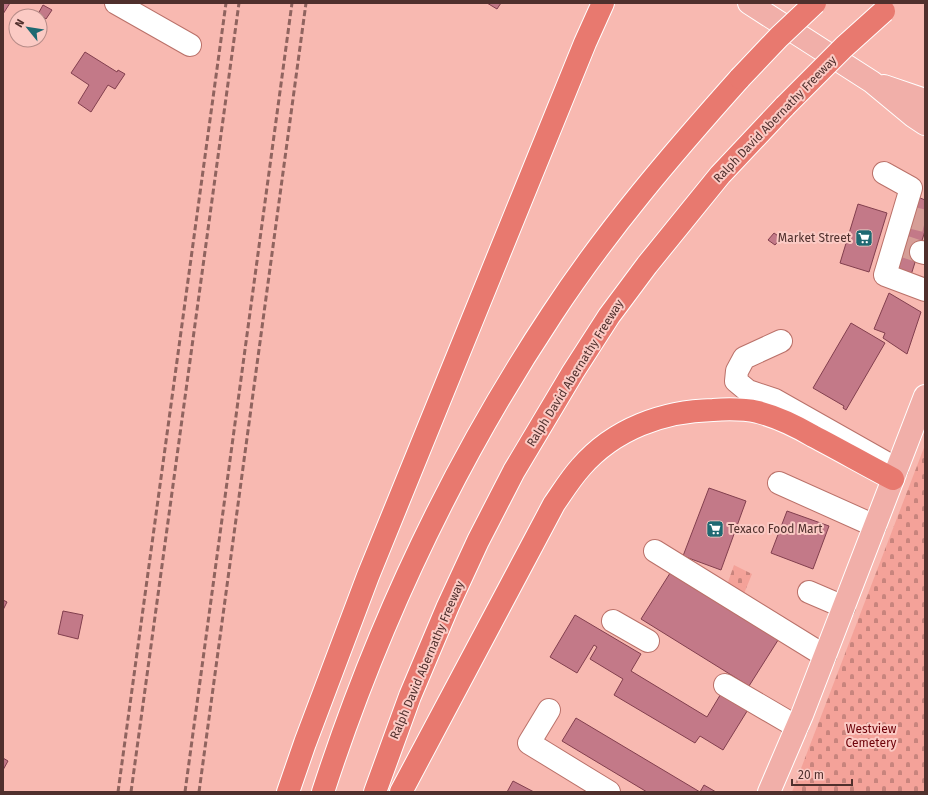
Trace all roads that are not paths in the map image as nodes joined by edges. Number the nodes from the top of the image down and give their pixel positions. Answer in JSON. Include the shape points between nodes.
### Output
{"nodes":[{"id":1,"x":116,"y":3,"type":"edge"},
{"id":2,"x":603,"y":3,"type":"edge"},
{"id":3,"x":749,"y":3,"type":"edge"},
{"id":4,"x":815,"y":3,"type":"edge"},
{"id":5,"x":889,"y":7,"type":"edge"},
{"id":6,"x":190,"y":45,"type":"dead end"},
{"id":7,"x":872,"y":82,"type":"junction"},
{"id":8,"x":923,"y":98,"type":"edge"},
{"id":9,"x":925,"y":124,"type":"edge"},
{"id":10,"x":884,"y":173,"type":"dead end"},
{"id":11,"x":918,"y":190,"type":"edge"},
{"id":12,"x":911,"y":248,"type":"edge"},
{"id":13,"x":925,"y":290,"type":"edge"},
{"id":14,"x":780,"y":341,"type":"dead end"},
{"id":15,"x":925,"y":396,"type":"edge"},
{"id":16,"x":895,"y":474,"type":"junction"},
{"id":17,"x":779,"y":484,"type":"dead end"},
{"id":18,"x":875,"y":526,"type":"junction"},
{"id":19,"x":655,"y":551,"type":"dead end"},
{"id":20,"x":809,"y":592,"type":"dead end"},
{"id":21,"x":844,"y":607,"type":"junction"},
{"id":22,"x":613,"y":621,"type":"dead end"},
{"id":23,"x":648,"y":641,"type":"dead end"},
{"id":24,"x":825,"y":656,"type":"junction"},
{"id":25,"x":725,"y":685,"type":"dead end"},
{"id":26,"x":549,"y":710,"type":"dead end"},
{"id":27,"x":797,"y":727,"type":"junction"},
{"id":28,"x":288,"y":792,"type":"edge"},
{"id":29,"x":323,"y":792,"type":"edge"},
{"id":30,"x":375,"y":792,"type":"edge"},
{"id":31,"x":401,"y":792,"type":"edge"},
{"id":32,"x":609,"y":792,"type":"edge"},
{"id":33,"x":769,"y":792,"type":"edge"}],
"edges":[{"from":1,"to":6,"type":"street"},
{"from":2,"to":28,"type":"highway","via":[[368,576]]},
{"from":3,"to":7,"type":"main road"},
{"from":4,"to":29,"type":"highway","bridge":true,"via":[[779,37],[690,134],[597,249],[552,313],[498,400],[445,496],[409,569],[363,681]]},
{"from":5,"to":30,"type":"highway","name":"Ralph David Abernathy Freeway","bridge":true,"via":[[844,47],[720,175],[647,265],[572,372],[514,471],[478,541],[410,696]]},
{"from":7,"to":8,"type":"main road"},
{"from":7,"to":9,"type":"main road"},
{"from":10,"to":11,"type":"street"},
{"from":11,"to":12,"type":"street","via":[[908,216]]},
{"from":12,"to":13,"type":"street","via":[[885,275]]},
{"from":14,"to":16,"type":"street","via":[[744,358],[737,371],[736,381],[748,391],[775,400],[824,426]]},
{"from":15,"to":16,"type":"main road"},
{"from":16,"to":18,"type":"main road"},
{"from":16,"to":31,"type":"highway","via":[[791,424],[757,412],[724,409],[670,414],[614,439],[581,467],[554,504]]},
{"from":17,"to":18,"type":"street"},
{"from":18,"to":21,"type":"main road"},
{"from":19,"to":24,"type":"street"},
{"from":20,"to":21,"type":"street"},
{"from":21,"to":24,"type":"main road"},
{"from":22,"to":23,"type":"street"},
{"from":24,"to":27,"type":"main road"},
{"from":25,"to":27,"type":"street"},
{"from":26,"to":32,"type":"street","via":[[529,743]]},
{"from":27,"to":33,"type":"main road"}]}
